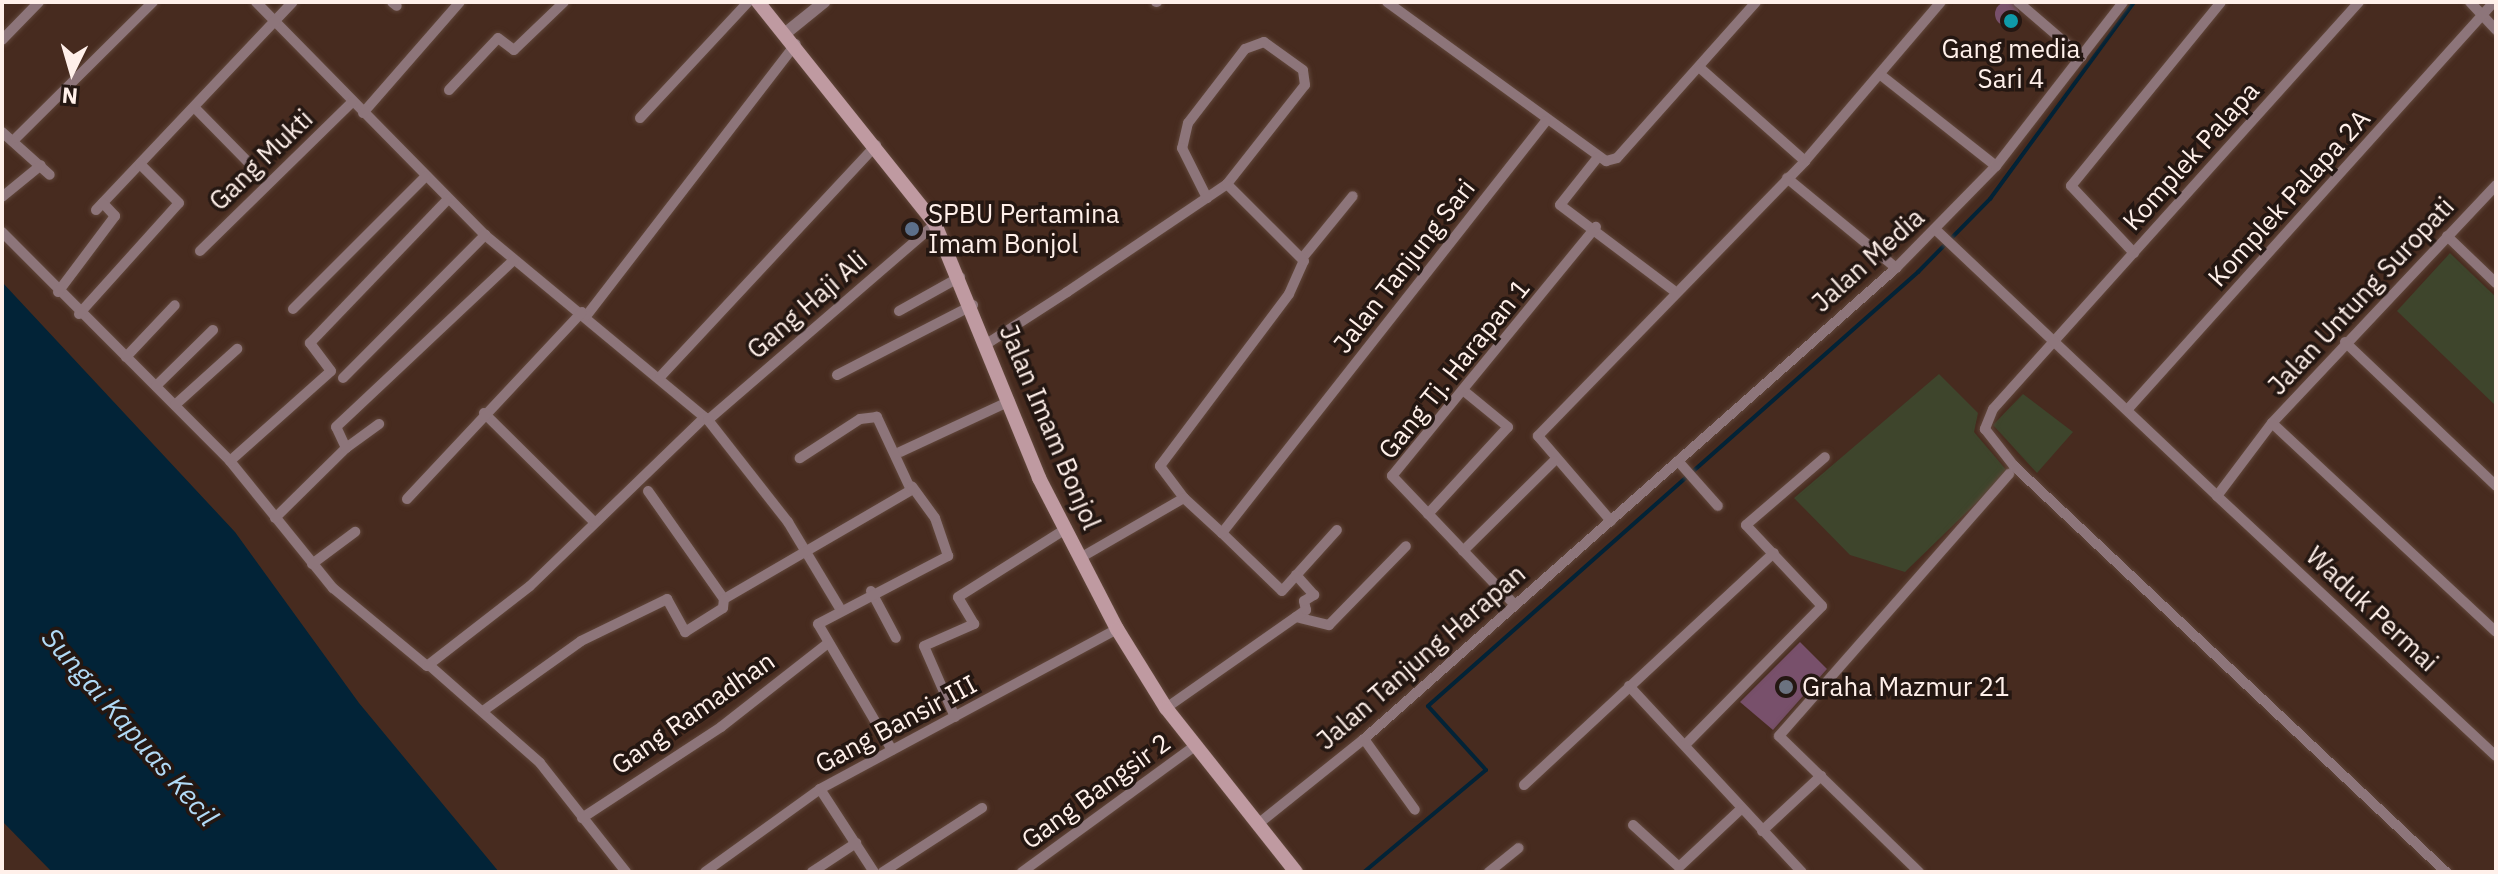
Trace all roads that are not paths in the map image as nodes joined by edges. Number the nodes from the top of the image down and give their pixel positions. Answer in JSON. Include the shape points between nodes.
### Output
{"nodes":[{"id":1,"x":39,"y":2,"type":"edge"},
{"id":2,"x":153,"y":2,"type":"edge"},
{"id":3,"x":256,"y":2,"type":"edge"},
{"id":4,"x":293,"y":2,"type":"edge"},
{"id":5,"x":460,"y":2,"type":"edge"},
{"id":6,"x":564,"y":2,"type":"edge"},
{"id":7,"x":748,"y":2,"type":"edge"},
{"id":8,"x":758,"y":2,"type":"edge"},
{"id":9,"x":824,"y":2,"type":"edge"},
{"id":10,"x":1387,"y":2,"type":"edge"},
{"id":11,"x":1756,"y":2,"type":"edge"},
{"id":12,"x":1941,"y":2,"type":"edge"},
{"id":13,"x":2018,"y":2,"type":"edge"},
{"id":14,"x":2221,"y":2,"type":"edge"},
{"id":15,"x":2359,"y":2,"type":"edge"},
{"id":16,"x":2470,"y":2,"type":"edge"},
{"id":17,"x":2494,"y":2,"type":"edge"},
{"id":18,"x":2120,"y":3,"type":"edge"},
{"id":19,"x":2483,"y":15,"type":"junction"},
{"id":20,"x":275,"y":23,"type":"junction"},
{"id":21,"x":2496,"y":30,"type":"edge"},
{"id":22,"x":787,"y":32,"type":"junction"},
{"id":23,"x":2,"y":40,"type":"edge"},
{"id":24,"x":796,"y":44,"type":"junction"},
{"id":25,"x":2082,"y":57,"type":"junction"},
{"id":26,"x":1699,"y":67,"type":"junction"},
{"id":27,"x":1882,"y":76,"type":"junction"},
{"id":28,"x":449,"y":90,"type":"dead end"},
{"id":29,"x":352,"y":102,"type":"junction"},
{"id":30,"x":194,"y":107,"type":"junction"},
{"id":31,"x":363,"y":113,"type":"junction"},
{"id":32,"x":640,"y":118,"type":"dead end"},
{"id":33,"x":1546,"y":121,"type":"junction"},
{"id":34,"x":2,"y":132,"type":"edge"},
{"id":35,"x":16,"y":138,"type":"junction"},
{"id":36,"x":876,"y":145,"type":"junction"},
{"id":37,"x":1598,"y":157,"type":"junction"},
{"id":38,"x":1805,"y":161,"type":"junction"},
{"id":39,"x":140,"y":164,"type":"junction"},
{"id":40,"x":41,"y":165,"type":"junction"},
{"id":41,"x":1996,"y":166,"type":"junction"},
{"id":42,"x":257,"y":171,"type":"dead end"},
{"id":43,"x":50,"y":175,"type":"dead end"},
{"id":44,"x":425,"y":177,"type":"junction"},
{"id":45,"x":1787,"y":178,"type":"junction"},
{"id":46,"x":1227,"y":184,"type":"junction"},
{"id":47,"x":2496,"y":185,"type":"edge"},
{"id":48,"x":1353,"y":196,"type":"dead end"},
{"id":49,"x":2,"y":197,"type":"edge"},
{"id":50,"x":1207,"y":198,"type":"junction"},
{"id":51,"x":447,"y":200,"type":"junction"},
{"id":52,"x":935,"y":224,"type":"junction"},
{"id":53,"x":1596,"y":227,"type":"junction"},
{"id":54,"x":1938,"y":231,"type":"junction"},
{"id":55,"x":2,"y":232,"type":"edge"},
{"id":56,"x":485,"y":235,"type":"junction"},
{"id":57,"x":2447,"y":236,"type":"junction"},
{"id":58,"x":200,"y":251,"type":"dead end"},
{"id":59,"x":2134,"y":253,"type":"junction"},
{"id":60,"x":1304,"y":256,"type":"junction"},
{"id":61,"x":514,"y":260,"type":"junction"},
{"id":62,"x":1896,"y":268,"type":"junction"},
{"id":63,"x":962,"y":276,"type":"junction"},
{"id":64,"x":2496,"y":283,"type":"edge"},
{"id":65,"x":1673,"y":290,"type":"junction"},
{"id":66,"x":58,"y":292,"type":"junction"},
{"id":67,"x":175,"y":305,"type":"dead end"},
{"id":68,"x":973,"y":305,"type":"junction"},
{"id":69,"x":293,"y":309,"type":"dead end"},
{"id":70,"x":899,"y":311,"type":"dead end"},
{"id":71,"x":79,"y":314,"type":"junction"},
{"id":72,"x":584,"y":314,"type":"junction"},
{"id":73,"x":213,"y":330,"type":"dead end"},
{"id":74,"x":2058,"y":342,"type":"junction"},
{"id":75,"x":2345,"y":342,"type":"junction"},
{"id":76,"x":988,"y":343,"type":"junction"},
{"id":77,"x":237,"y":349,"type":"dead end"},
{"id":78,"x":126,"y":357,"type":"junction"},
{"id":79,"x":837,"y":375,"type":"dead end"},
{"id":80,"x":660,"y":377,"type":"junction"},
{"id":81,"x":343,"y":378,"type":"dead end"},
{"id":82,"x":156,"y":386,"type":"junction"},
{"id":83,"x":1464,"y":391,"type":"junction"},
{"id":84,"x":1010,"y":401,"type":"junction"},
{"id":85,"x":175,"y":405,"type":"junction"},
{"id":86,"x":2128,"y":409,"type":"junction"},
{"id":87,"x":484,"y":413,"type":"junction"},
{"id":88,"x":706,"y":418,"type":"junction"},
{"id":89,"x":2272,"y":423,"type":"junction"},
{"id":90,"x":379,"y":424,"type":"dead end"},
{"id":91,"x":346,"y":448,"type":"junction"},
{"id":92,"x":900,"y":452,"type":"junction"},
{"id":93,"x":1825,"y":457,"type":"dead end"},
{"id":94,"x":800,"y":458,"type":"dead end"},
{"id":95,"x":230,"y":461,"type":"junction"},
{"id":96,"x":1554,"y":461,"type":"junction"},
{"id":97,"x":1679,"y":462,"type":"junction"},
{"id":98,"x":2009,"y":474,"type":"dead end"},
{"id":99,"x":912,"y":486,"type":"junction"},
{"id":100,"x":2496,"y":486,"type":"edge"},
{"id":101,"x":648,"y":491,"type":"dead end"},
{"id":102,"x":2217,"y":496,"type":"junction"},
{"id":103,"x":1184,"y":498,"type":"junction"},
{"id":104,"x":407,"y":499,"type":"dead end"},
{"id":105,"x":1718,"y":506,"type":"dead end"},
{"id":106,"x":1428,"y":514,"type":"junction"},
{"id":107,"x":275,"y":518,"type":"junction"},
{"id":108,"x":1611,"y":521,"type":"junction"},
{"id":109,"x":594,"y":522,"type":"junction"},
{"id":110,"x":1064,"y":530,"type":"junction"},
{"id":111,"x":1337,"y":530,"type":"dead end"},
{"id":112,"x":355,"y":532,"type":"dead end"},
{"id":113,"x":1222,"y":533,"type":"junction"},
{"id":114,"x":1406,"y":546,"type":"dead end"},
{"id":115,"x":1463,"y":551,"type":"junction"},
{"id":116,"x":810,"y":553,"type":"junction"},
{"id":117,"x":1774,"y":553,"type":"junction"},
{"id":118,"x":1080,"y":558,"type":"junction"},
{"id":119,"x":312,"y":564,"type":"junction"},
{"id":120,"x":1296,"y":575,"type":"junction"},
{"id":121,"x":871,"y":591,"type":"junction"},
{"id":122,"x":724,"y":599,"type":"junction"},
{"id":123,"x":1514,"y":604,"type":"junction"},
{"id":124,"x":839,"y":607,"type":"junction"},
{"id":125,"x":1296,"y":617,"type":"junction"},
{"id":126,"x":1117,"y":629,"type":"junction"},
{"id":127,"x":2496,"y":632,"type":"edge"},
{"id":128,"x":896,"y":638,"type":"dead end"},
{"id":129,"x":828,"y":643,"type":"junction"},
{"id":130,"x":429,"y":665,"type":"junction"},
{"id":131,"x":1629,"y":686,"type":"junction"},
{"id":132,"x":1166,"y":708,"type":"junction"},
{"id":133,"x":483,"y":711,"type":"junction"},
{"id":134,"x":955,"y":717,"type":"junction"},
{"id":135,"x":1364,"y":739,"type":"junction"},
{"id":136,"x":1196,"y":745,"type":"junction"},
{"id":137,"x":1685,"y":745,"type":"junction"},
{"id":138,"x":892,"y":750,"type":"junction"},
{"id":139,"x":2496,"y":756,"type":"edge"},
{"id":140,"x":1821,"y":776,"type":"junction"},
{"id":141,"x":1524,"y":785,"type":"dead end"},
{"id":142,"x":820,"y":789,"type":"junction"},
{"id":143,"x":982,"y":808,"type":"dead end"},
{"id":144,"x":1741,"y":809,"type":"junction"},
{"id":145,"x":1415,"y":810,"type":"dead end"},
{"id":146,"x":582,"y":818,"type":"junction"},
{"id":147,"x":1258,"y":824,"type":"junction"},
{"id":148,"x":1633,"y":825,"type":"dead end"},
{"id":149,"x":1762,"y":831,"type":"junction"},
{"id":150,"x":856,"y":843,"type":"junction"},
{"id":151,"x":1519,"y":848,"type":"dead end"},
{"id":152,"x":1682,"y":870,"type":"edge"},
{"id":153,"x":626,"y":872,"type":"edge"},
{"id":154,"x":705,"y":872,"type":"edge"},
{"id":155,"x":812,"y":872,"type":"edge"},
{"id":156,"x":874,"y":872,"type":"edge"},
{"id":157,"x":883,"y":872,"type":"edge"},
{"id":158,"x":1022,"y":872,"type":"edge"},
{"id":159,"x":1296,"y":872,"type":"edge"},
{"id":160,"x":1489,"y":872,"type":"edge"},
{"id":161,"x":1802,"y":872,"type":"edge"},
{"id":162,"x":1919,"y":872,"type":"edge"},
{"id":163,"x":2446,"y":872,"type":"edge"}],
"edges":[{"from":1,"to":23,"type":"street"},
{"from":2,"to":35,"type":"street"},
{"from":3,"to":20,"type":"street"},
{"from":4,"to":20,"type":"street"},
{"from":5,"to":31,"type":"street"},
{"from":6,"to":28,"type":"street","via":[[514,50],[498,38]]},
{"from":7,"to":32,"type":"street"},
{"from":8,"to":22,"type":"main road","name":"Jalan Imam Bonjol"},
{"from":9,"to":22,"type":"street"},
{"from":10,"to":33,"type":"street"},
{"from":11,"to":26,"type":"street"},
{"from":12,"to":27,"type":"street"},
{"from":13,"to":25,"type":"street"},
{"from":14,"to":59,"type":"street","via":[[2070,188]]},
{"from":15,"to":59,"type":"street","name":"Komplek Palapa"},
{"from":16,"to":19,"type":"street"},
{"from":17,"to":19,"type":"street","name":"Komplek Palapa 2A"},
{"from":18,"to":25,"type":"street","name":"Jalan Media"},
{"from":19,"to":21,"type":"street"},
{"from":19,"to":86,"type":"street","name":"Komplek Palapa 2A"},
{"from":20,"to":29,"type":"street"},
{"from":20,"to":30,"type":"street"},
{"from":22,"to":24,"type":"main road","name":"Jalan Imam Bonjol"},
{"from":24,"to":36,"type":"main road","name":"Jalan Imam Bonjol"},
{"from":24,"to":72,"type":"street"},
{"from":25,"to":41,"type":"street","name":"Jalan Media"},
{"from":26,"to":37,"type":"street","via":[[1617,158]]},
{"from":26,"to":38,"type":"street"},
{"from":27,"to":38,"type":"street"},
{"from":27,"to":41,"type":"street"},
{"from":29,"to":31,"type":"street"},
{"from":29,"to":58,"type":"street","name":"Gang Mukti"},
{"from":30,"to":39,"type":"street"},
{"from":30,"to":42,"type":"street"},
{"from":31,"to":44,"type":"street"},
{"from":33,"to":37,"type":"street"},
{"from":33,"to":113,"type":"street","name":"Jalan Tanjung Sari"},
{"from":34,"to":35,"type":"street"},
{"from":35,"to":40,"type":"street"},
{"from":36,"to":52,"type":"main road","name":"Jalan Imam Bonjol"},
{"from":36,"to":80,"type":"street"},
{"from":37,"to":53,"type":"street","via":[[1560,205]]},
{"from":38,"to":45,"type":"street"},
{"from":39,"to":66,"type":"street","via":[[99,206],[115,216]]},
{"from":39,"to":71,"type":"street","via":[[179,203]]},
{"from":40,"to":43,"type":"street"},
{"from":40,"to":49,"type":"street"},
{"from":41,"to":54,"type":"street","name":"Jalan Media"},
{"from":44,"to":51,"type":"street"},
{"from":44,"to":69,"type":"street"},
{"from":45,"to":62,"type":"street"},
{"from":45,"to":65,"type":"street"},
{"from":46,"to":50,"type":"street"},
{"from":46,"to":50,"type":"street","via":[[1305,85],[1303,70],[1259,41],[1245,49],[1188,123],[1182,148]]},
{"from":46,"to":60,"type":"street"},
{"from":47,"to":57,"type":"street","name":"Jalan Untung Suropati"},
{"from":48,"to":60,"type":"street"},
{"from":50,"to":76,"type":"street"},
{"from":51,"to":56,"type":"street"},
{"from":51,"to":95,"type":"street","via":[[310,343],[331,371]]},
{"from":52,"to":63,"type":"main road","name":"Jalan Imam Bonjol"},
{"from":52,"to":88,"type":"street","name":"Gang Haji Ali"},
{"from":53,"to":65,"type":"street"},
{"from":53,"to":83,"type":"street","name":"Gang Tj. Harapan 1"},
{"from":54,"to":62,"type":"street","name":"Jalan Media"},
{"from":54,"to":74,"type":"street","name":"Waduk Permai"},
{"from":55,"to":66,"type":"street"},
{"from":56,"to":61,"type":"street"},
{"from":56,"to":81,"type":"street"},
{"from":57,"to":64,"type":"street"},
{"from":57,"to":75,"type":"street","name":"Jalan Untung Suropati"},
{"from":59,"to":74,"type":"street","name":"Komplek Palapa"},
{"from":60,"to":103,"type":"street","via":[[1289,294],[1160,466]]},
{"from":61,"to":72,"type":"street"},
{"from":61,"to":91,"type":"street","via":[[336,427]]},
{"from":62,"to":97,"type":"street","name":"Jalan Media"},
{"from":63,"to":68,"type":"main road","name":"Jalan Imam Bonjol"},
{"from":63,"to":70,"type":"street"},
{"from":65,"to":96,"type":"street","via":[[1538,436]]},
{"from":66,"to":71,"type":"street"},
{"from":67,"to":78,"type":"street"},
{"from":68,"to":76,"type":"main road","name":"Jalan Imam Bonjol"},
{"from":68,"to":79,"type":"street"},
{"from":71,"to":78,"type":"street"},
{"from":72,"to":80,"type":"street"},
{"from":72,"to":87,"type":"street"},
{"from":73,"to":82,"type":"street"},
{"from":74,"to":86,"type":"street","name":"Waduk Permai"},
{"from":74,"to":163,"type":"street","name":"Komplek Palapa","via":[[1993,409],[1987,436]]},
{"from":75,"to":89,"type":"street","name":"Jalan Untung Suropati"},
{"from":75,"to":100,"type":"street"},
{"from":76,"to":84,"type":"main road","name":"Jalan Imam Bonjol"},
{"from":77,"to":85,"type":"street"},
{"from":78,"to":82,"type":"street"},
{"from":80,"to":88,"type":"street"},
{"from":82,"to":85,"type":"street"},
{"from":83,"to":106,"type":"street","name":"Gang Tj. Harapan 1","via":[[1392,476]]},
{"from":83,"to":106,"type":"street","via":[[1508,427]]},
{"from":84,"to":92,"type":"street"},
{"from":84,"to":110,"type":"main road","name":"Jalan Imam Bonjol"},
{"from":85,"to":95,"type":"street"},
{"from":86,"to":102,"type":"street","name":"Waduk Permai"},
{"from":87,"to":104,"type":"street"},
{"from":87,"to":109,"type":"street"},
{"from":88,"to":109,"type":"street","name":"Gang Haji Ali"},
{"from":88,"to":116,"type":"street"},
{"from":89,"to":102,"type":"street"},
{"from":89,"to":127,"type":"street","name":"Jalan Untung Suropati"},
{"from":90,"to":91,"type":"street"},
{"from":91,"to":107,"type":"street"},
{"from":92,"to":94,"type":"street","via":[[872,415]]},
{"from":92,"to":99,"type":"street"},
{"from":93,"to":117,"type":"street","via":[[1748,520],[1748,533]]},
{"from":95,"to":107,"type":"street"},
{"from":96,"to":108,"type":"street"},
{"from":96,"to":115,"type":"street"},
{"from":97,"to":105,"type":"street"},
{"from":97,"to":108,"type":"street","name":"Jalan Media"},
{"from":98,"to":140,"type":"street","via":[[1779,736]]},
{"from":99,"to":116,"type":"street"},
{"from":99,"to":121,"type":"street","via":[[935,518],[948,556]]},
{"from":101,"to":122,"type":"street"},
{"from":102,"to":139,"type":"street","name":"Waduk Permai"},
{"from":103,"to":113,"type":"street"},
{"from":103,"to":118,"type":"street"},
{"from":106,"to":115,"type":"street","name":"Gang Tj. Harapan 1"},
{"from":107,"to":119,"type":"street"},
{"from":108,"to":123,"type":"street","name":"Jalan Tanjung Harapan"},
{"from":109,"to":130,"type":"street","name":"Gang Haji Ali","via":[[530,586]]},
{"from":110,"to":118,"type":"main road","name":"Jalan Imam Bonjol"},
{"from":110,"to":134,"type":"street","via":[[958,597],[974,624],[924,646]]},
{"from":111,"to":120,"type":"street"},
{"from":112,"to":119,"type":"street"},
{"from":113,"to":120,"type":"street","via":[[1282,591]]},
{"from":114,"to":125,"type":"street","via":[[1329,625]]},
{"from":115,"to":123,"type":"street","name":"Gang Tj. Harapan 1"},
{"from":116,"to":122,"type":"street"},
{"from":116,"to":124,"type":"street"},
{"from":117,"to":131,"type":"street"},
{"from":117,"to":137,"type":"street","via":[[1822,606]]},
{"from":118,"to":126,"type":"main road","name":"Jalan Imam Bonjol"},
{"from":119,"to":130,"type":"street","via":[[382,633]]},
{"from":120,"to":125,"type":"street","via":[[1314,595]]},
{"from":121,"to":124,"type":"street"},
{"from":121,"to":128,"type":"street"},
{"from":122,"to":133,"type":"street","via":[[723,608],[685,632],[667,599],[581,641]]},
{"from":123,"to":135,"type":"street","name":"Jalan Tanjung Harapan"},
{"from":124,"to":129,"type":"street","via":[[818,621]]},
{"from":125,"to":132,"type":"street"},
{"from":126,"to":132,"type":"main road","name":"Jalan Imam Bonjol"},
{"from":126,"to":134,"type":"street","name":"Gang Bansir III"},
{"from":129,"to":138,"type":"street"},
{"from":129,"to":146,"type":"street","name":"Gang Ramadhan","via":[[721,727]]},
{"from":130,"to":133,"type":"street"},
{"from":131,"to":137,"type":"street"},
{"from":131,"to":141,"type":"street"},
{"from":132,"to":136,"type":"main road","name":"Jalan Imam Bonjol"},
{"from":133,"to":146,"type":"street","via":[[540,763]]},
{"from":134,"to":138,"type":"street","name":"Gang Bansir III"},
{"from":135,"to":145,"type":"street"},
{"from":135,"to":147,"type":"street","name":"Jalan Tanjung Harapan"},
{"from":136,"to":147,"type":"main road","name":"Jalan Imam Bonjol"},
{"from":136,"to":158,"type":"street","name":"Gang Bangsir 2"},
{"from":137,"to":144,"type":"street"},
{"from":138,"to":142,"type":"street","name":"Gang Bansir III"},
{"from":140,"to":149,"type":"street"},
{"from":140,"to":162,"type":"street"},
{"from":142,"to":150,"type":"street"},
{"from":142,"to":154,"type":"street","name":"Gang Bansir III"},
{"from":143,"to":157,"type":"street"},
{"from":144,"to":149,"type":"street"},
{"from":144,"to":152,"type":"street"},
{"from":146,"to":153,"type":"street"},
{"from":147,"to":159,"type":"main road","name":"Jalan Imam Bonjol"},
{"from":148,"to":152,"type":"street"},
{"from":149,"to":161,"type":"street"},
{"from":150,"to":155,"type":"street"},
{"from":150,"to":156,"type":"street"},
{"from":151,"to":160,"type":"street"}]}
